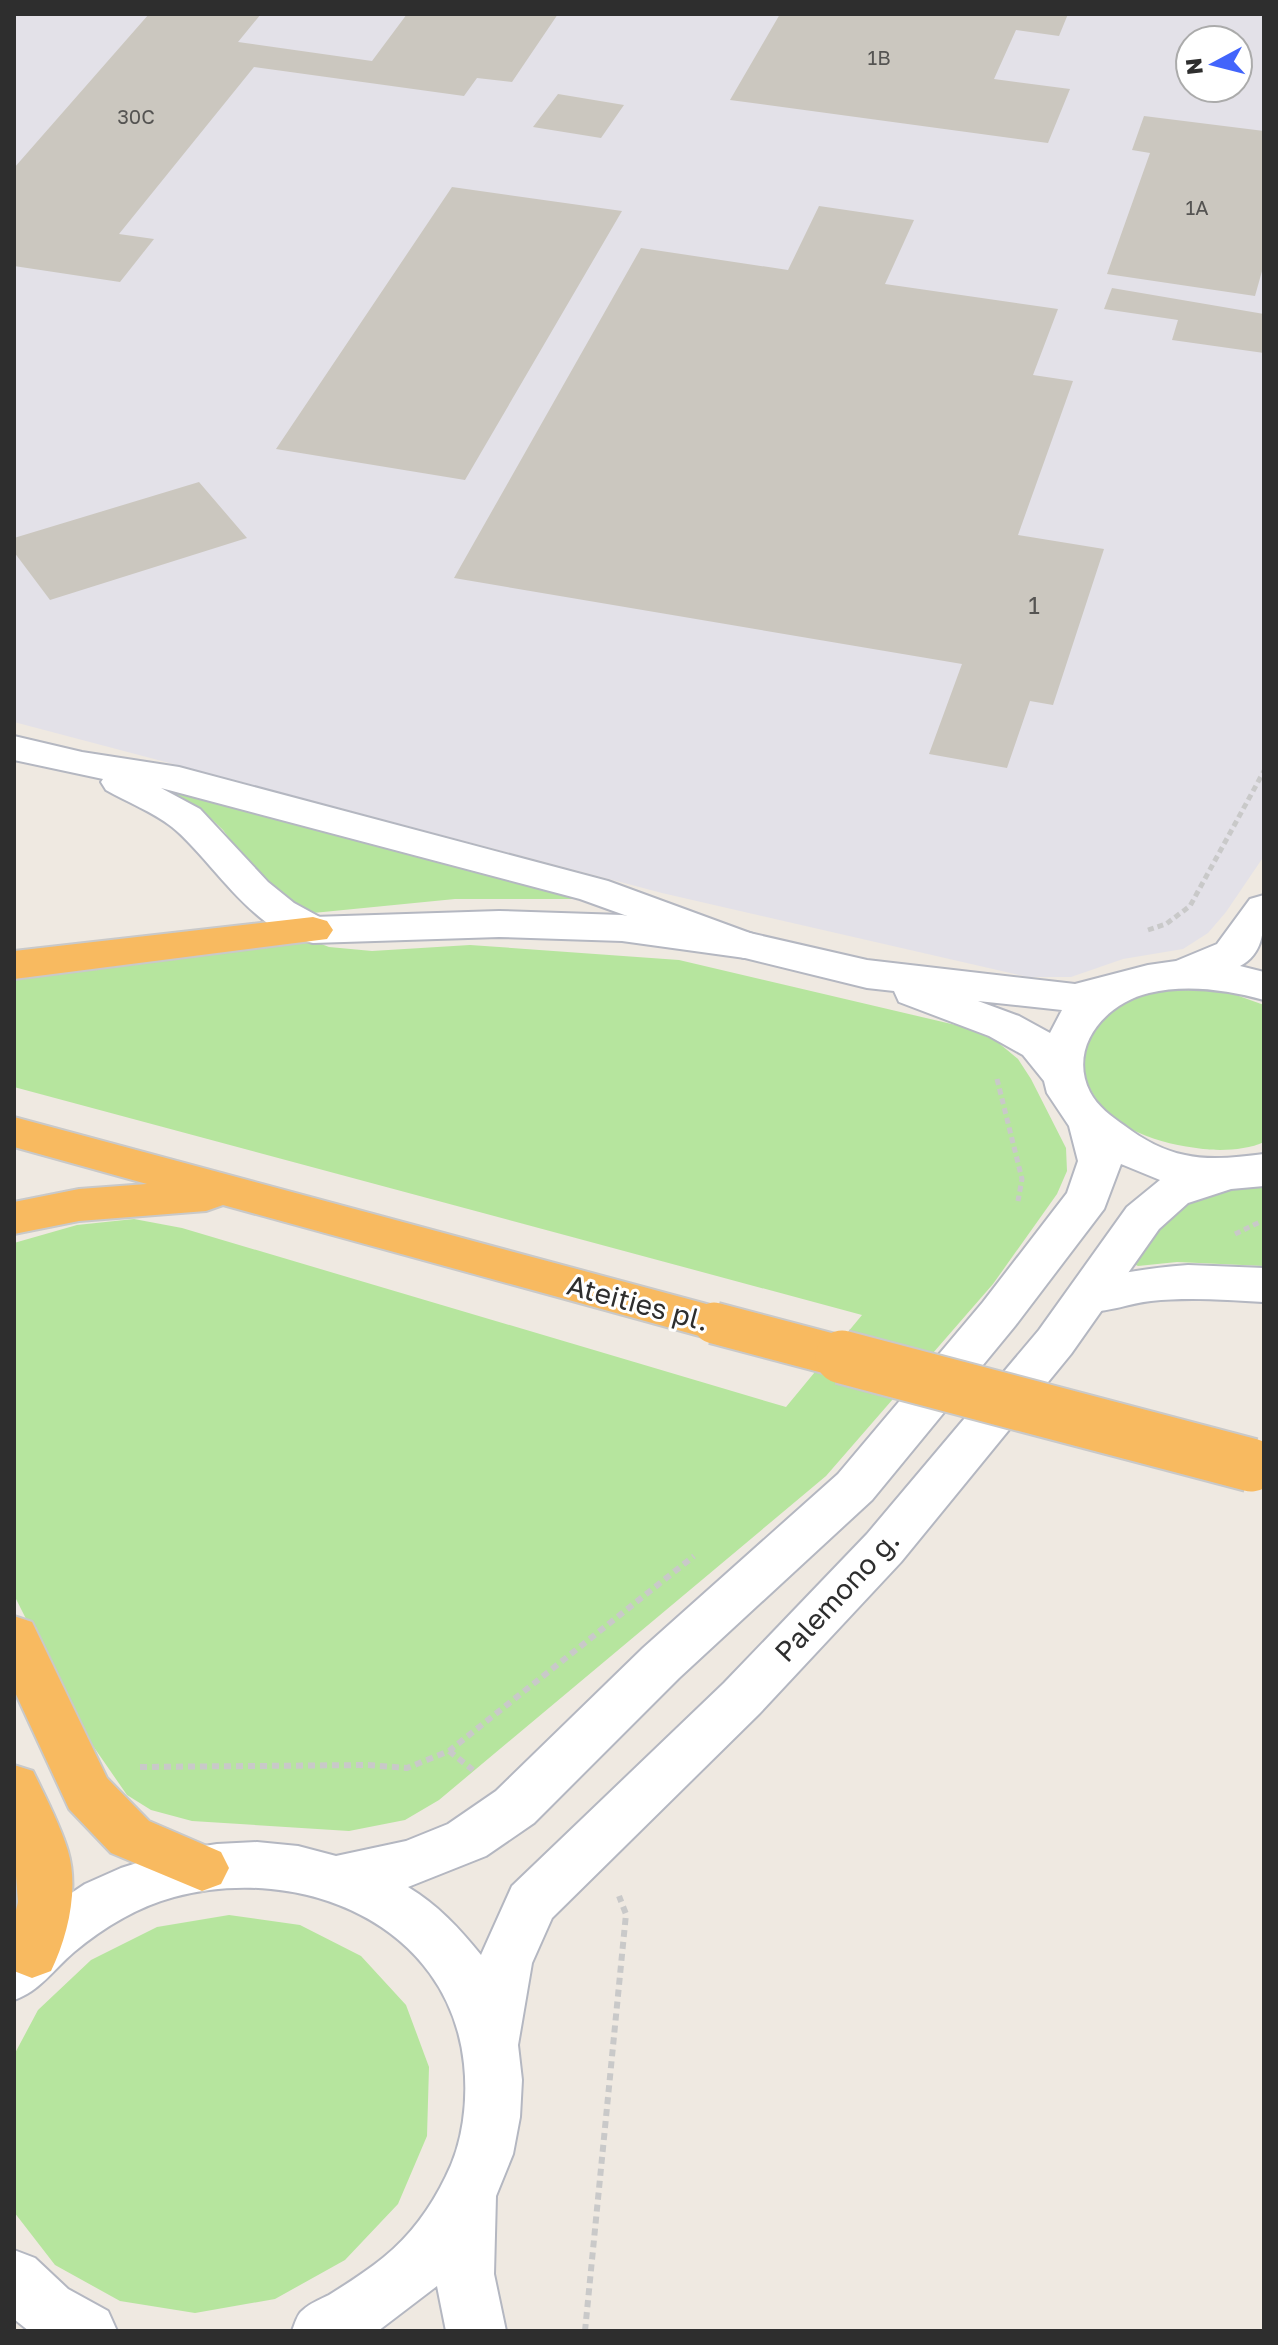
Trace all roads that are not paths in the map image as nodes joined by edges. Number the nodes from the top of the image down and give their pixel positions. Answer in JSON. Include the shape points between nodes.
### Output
{"nodes":[{"id":1,"x":14,"y":748,"type":"edge"},
{"id":2,"x":82,"y":764,"type":"junction"},
{"id":3,"x":1264,"y":908,"type":"edge"},
{"id":4,"x":313,"y":930,"type":"junction"},
{"id":5,"x":745,"y":945,"type":"junction"},
{"id":6,"x":14,"y":965,"type":"edge"},
{"id":7,"x":1186,"y":973,"type":"junction"},
{"id":8,"x":867,"y":974,"type":"junction"},
{"id":9,"x":1264,"y":986,"type":"edge"},
{"id":10,"x":1117,"y":989,"type":"junction"},
{"id":11,"x":1063,"y":1076,"type":"junction"},
{"id":12,"x":1090,"y":1122,"type":"junction"},
{"id":13,"x":14,"y":1132,"type":"edge"},
{"id":14,"x":1244,"y":1172,"type":"edge"},
{"id":15,"x":233,"y":1193,"type":"junction"},
{"id":16,"x":14,"y":1218,"type":"edge"},
{"id":17,"x":1264,"y":1285,"type":"edge"},
{"id":18,"x":1088,"y":1297,"type":"junction"},
{"id":19,"x":1258,"y":1466,"type":"edge"},
{"id":20,"x":14,"y":1636,"type":"edge"},
{"id":21,"x":14,"y":1787,"type":"edge"},
{"id":22,"x":202,"y":1868,"type":"junction"},
{"id":23,"x":338,"y":1878,"type":"junction"},
{"id":24,"x":23,"y":1965,"type":"edge"},
{"id":25,"x":491,"y":2043,"type":"junction"},
{"id":26,"x":469,"y":2198,"type":"junction"},
{"id":27,"x":14,"y":2278,"type":"edge"},
{"id":28,"x":14,"y":2320,"type":"edge"},
{"id":29,"x":79,"y":2328,"type":"edge"},
{"id":30,"x":322,"y":2331,"type":"edge"},
{"id":31,"x":476,"y":2331,"type":"edge"}],
"edges":[{"from":1,"to":2,"type":"street"},
{"from":2,"to":4,"type":"street","via":[[186,818],[254,891]]},
{"from":2,"to":5,"type":"street","via":[[179,779],[594,890]]},
{"from":3,"to":7,"type":"street","via":[[1231,954]]},
{"from":4,"to":5,"type":"street","via":[[561,924]]},
{"from":4,"to":6,"type":"highway"},
{"from":5,"to":8,"type":"street"},
{"from":7,"to":9,"type":"street"},
{"from":7,"to":10,"type":"street"},
{"from":8,"to":10,"type":"street","via":[[1075,998]]},
{"from":8,"to":11,"type":"street","via":[[1004,1026],[1038,1045]]},
{"from":10,"to":11,"type":"street","via":[[1091,1005],[1072,1026],[1063,1050]]},
{"from":11,"to":12,"type":"street"},
{"from":12,"to":14,"type":"street","via":[[1148,1160],[1185,1171]]},
{"from":12,"to":23,"type":"street","via":[[1100,1161],[1088,1198],[855,1487],[661,1663],[515,1807],[467,1840],[425,1857]]},
{"from":13,"to":15,"type":"highway","name":"Ateities pl."},
{"from":14,"to":18,"type":"street","name":"Palemono g.","via":[[1172,1192],[1143,1218]]},
{"from":15,"to":16,"type":"highway","via":[[79,1205]]},
{"from":15,"to":19,"type":"highway","name":"Ateities pl.","bridge":true},
{"from":17,"to":18,"type":"street","via":[[1188,1282]]},
{"from":18,"to":25,"type":"street","name":"Palemono g.","via":[[884,1548],[742,1698],[531,1903],[505,1963]]},
{"from":20,"to":22,"type":"highway","via":[[88,1793],[130,1837]]},
{"from":21,"to":24,"type":"highway","via":[[42,1852],[45,1902]]},
{"from":22,"to":23,"type":"street","via":[[271,1865]]},
{"from":22,"to":24,"type":"street","via":[[139,1885],[82,1914]]},
{"from":23,"to":25,"type":"street","via":[[393,1903],[438,1941],[471,1988]]},
{"from":25,"to":26,"type":"street","via":[[496,2094],[489,2147]]},
{"from":26,"to":30,"type":"street","via":[[431,2252],[380,2299]]},
{"from":26,"to":31,"type":"street","via":[[464,2274]]},
{"from":27,"to":29,"type":"street"},
{"from":28,"to":29,"type":"street"}]}
